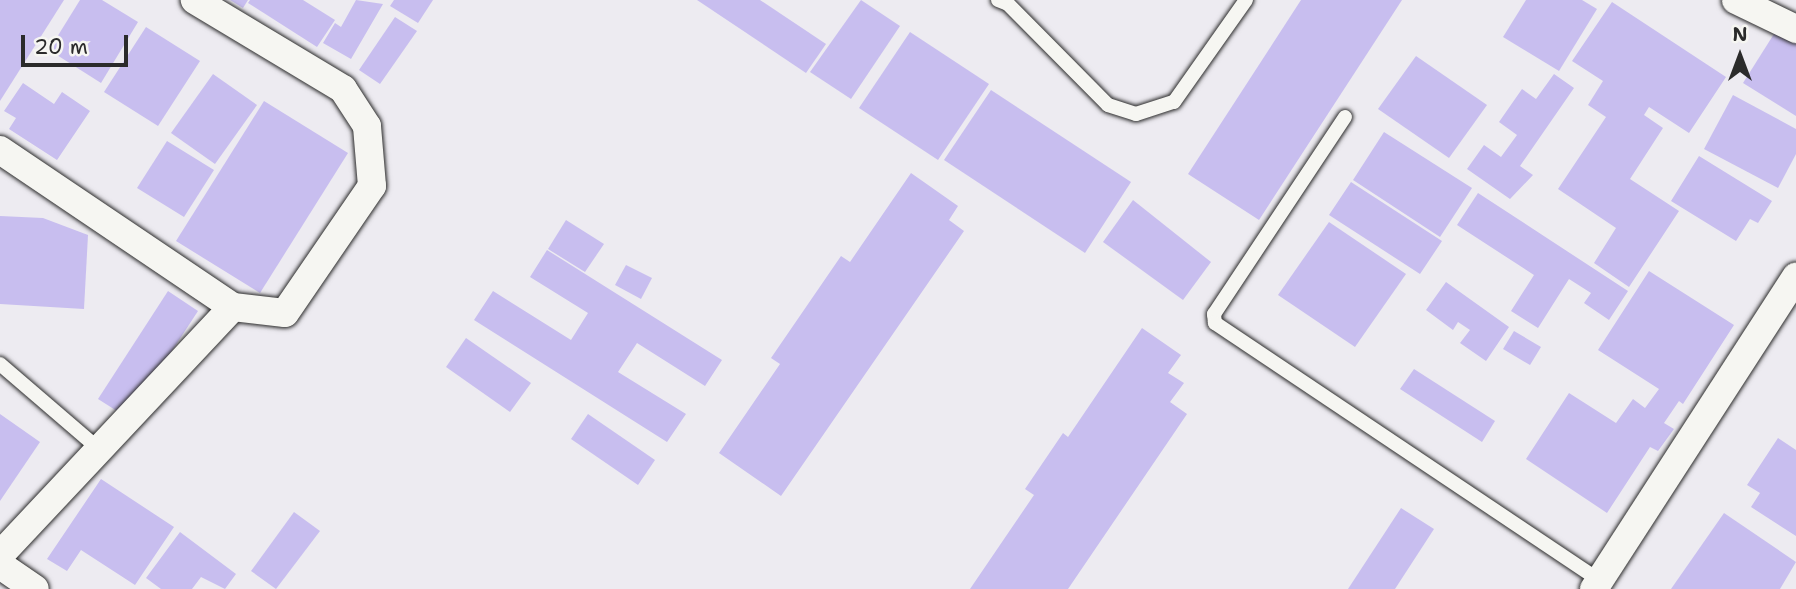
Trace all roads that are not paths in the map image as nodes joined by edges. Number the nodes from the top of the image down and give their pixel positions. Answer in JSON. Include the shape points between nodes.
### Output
{"nodes":[{"id":1,"x":195,"y":0,"type":"edge"},
{"id":2,"x":998,"y":0,"type":"edge"},
{"id":3,"x":1246,"y":0,"type":"edge"},
{"id":4,"x":1736,"y":0,"type":"edge"},
{"id":5,"x":1796,"y":29,"type":"edge"},
{"id":6,"x":1345,"y":117,"type":"dead end"},
{"id":7,"x":0,"y":150,"type":"edge"},
{"id":8,"x":1794,"y":285,"type":"edge"},
{"id":9,"x":233,"y":307,"type":"junction"},
{"id":10,"x":0,"y":364,"type":"edge"},
{"id":11,"x":101,"y":451,"type":"junction"},
{"id":12,"x":0,"y":555,"type":"edge"},
{"id":13,"x":0,"y":565,"type":"edge"},
{"id":14,"x":1602,"y":586,"type":"edge"},
{"id":15,"x":35,"y":589,"type":"edge"}],
"edges":[{"from":1,"to":9,"type":"street","via":[[343,89],[367,126],[372,186],[285,313]]},
{"from":2,"to":3,"type":"lane","via":[[1108,105],[1136,114],[1174,102]]},
{"from":4,"to":5,"type":"street"},
{"from":6,"to":14,"type":"lane","via":[[1214,314],[1215,323]]},
{"from":7,"to":9,"type":"street"},
{"from":8,"to":14,"type":"street"},
{"from":9,"to":11,"type":"street"},
{"from":10,"to":11,"type":"lane"},
{"from":11,"to":12,"type":"street"},
{"from":13,"to":15,"type":"street"}]}
